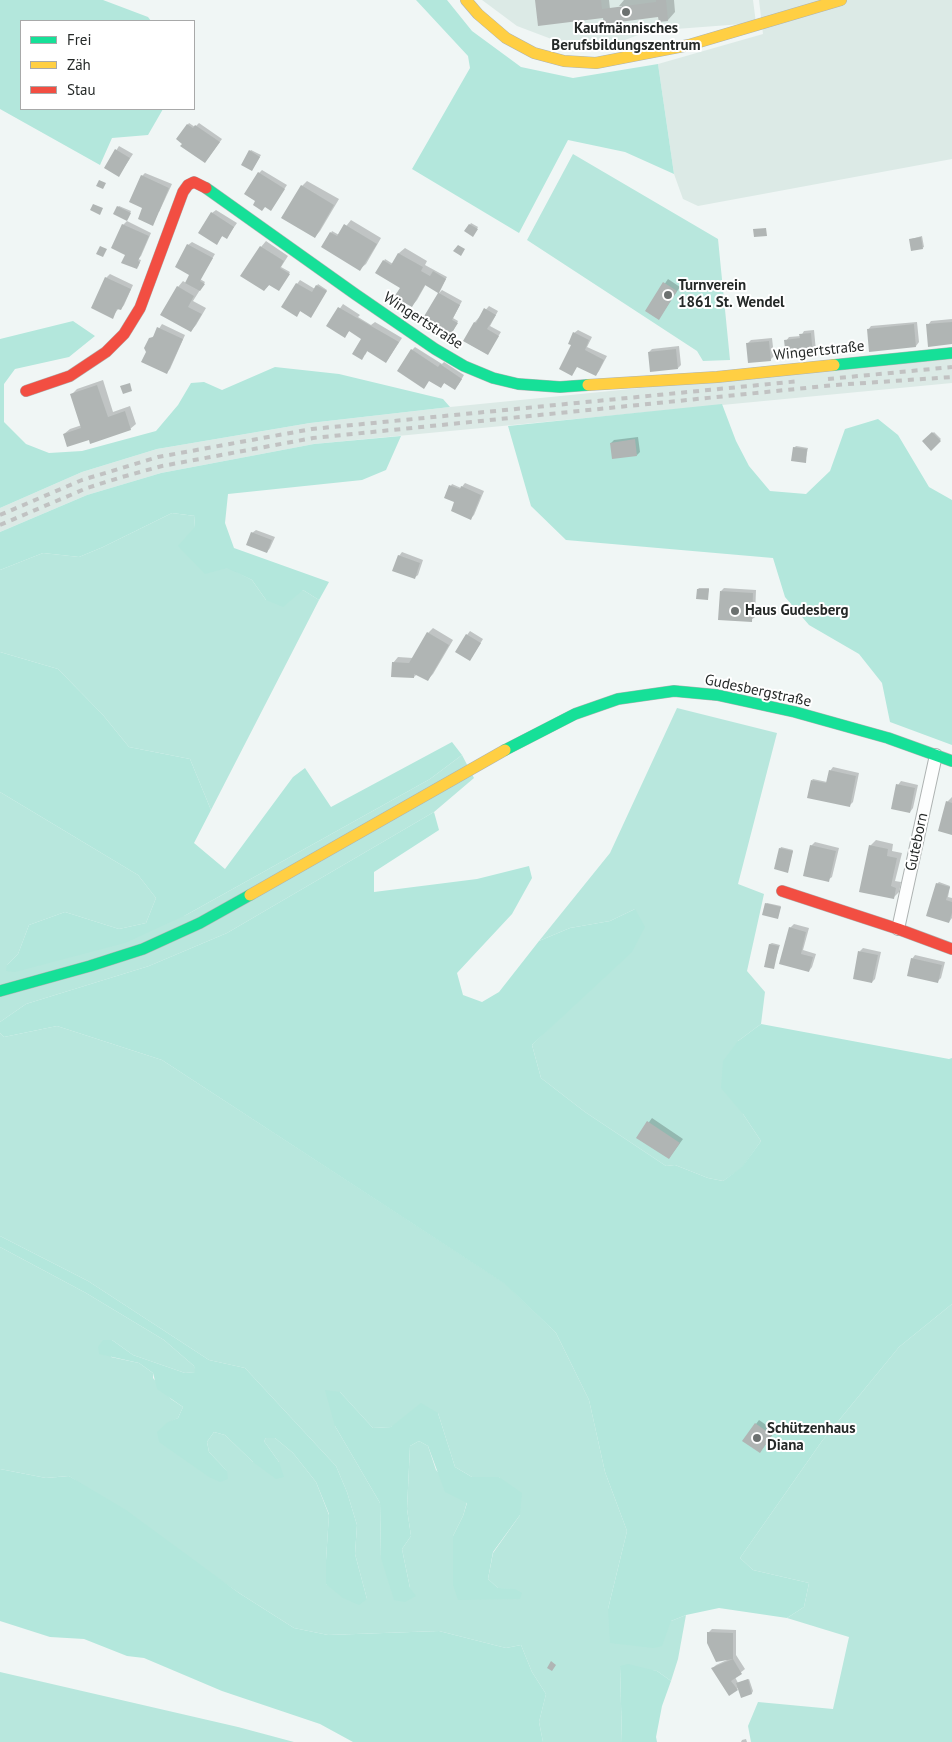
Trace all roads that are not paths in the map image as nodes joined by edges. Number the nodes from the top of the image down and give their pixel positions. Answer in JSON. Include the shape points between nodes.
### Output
{"nodes":[{"id":1,"x":466,"y":0,"type":"edge"},
{"id":2,"x":841,"y":0,"type":"edge"},
{"id":3,"x":952,"y":353,"type":"edge"},
{"id":4,"x":26,"y":391,"type":"dead end"},
{"id":5,"x":936,"y":755,"type":"junction"},
{"id":6,"x":952,"y":761,"type":"edge"},
{"id":7,"x":782,"y":891,"type":"dead end"},
{"id":8,"x":898,"y":929,"type":"junction"},
{"id":9,"x":952,"y":948,"type":"edge"},
{"id":10,"x":0,"y":991,"type":"edge"}],
"edges":[{"from":1,"to":2,"type":"street","via":[[506,38],[534,53],[564,61],[596,63],[689,45]]},
{"from":3,"to":4,"type":"street","name":"Wingertstraße","via":[[717,377],[560,387],[518,384],[464,366],[435,349],[194,182],[183,192],[140,308],[124,334],[106,352],[70,376]]},
{"from":5,"to":6,"type":"street","name":"Gudesbergstraße"},
{"from":5,"to":8,"type":"street","name":"Guteborn"},
{"from":5,"to":10,"type":"street","name":"Gudesbergstraße","via":[[795,712],[717,695],[674,691],[618,699],[575,714],[530,736],[200,923],[143,949]]},
{"from":7,"to":8,"type":"street"},
{"from":8,"to":9,"type":"street"}]}
